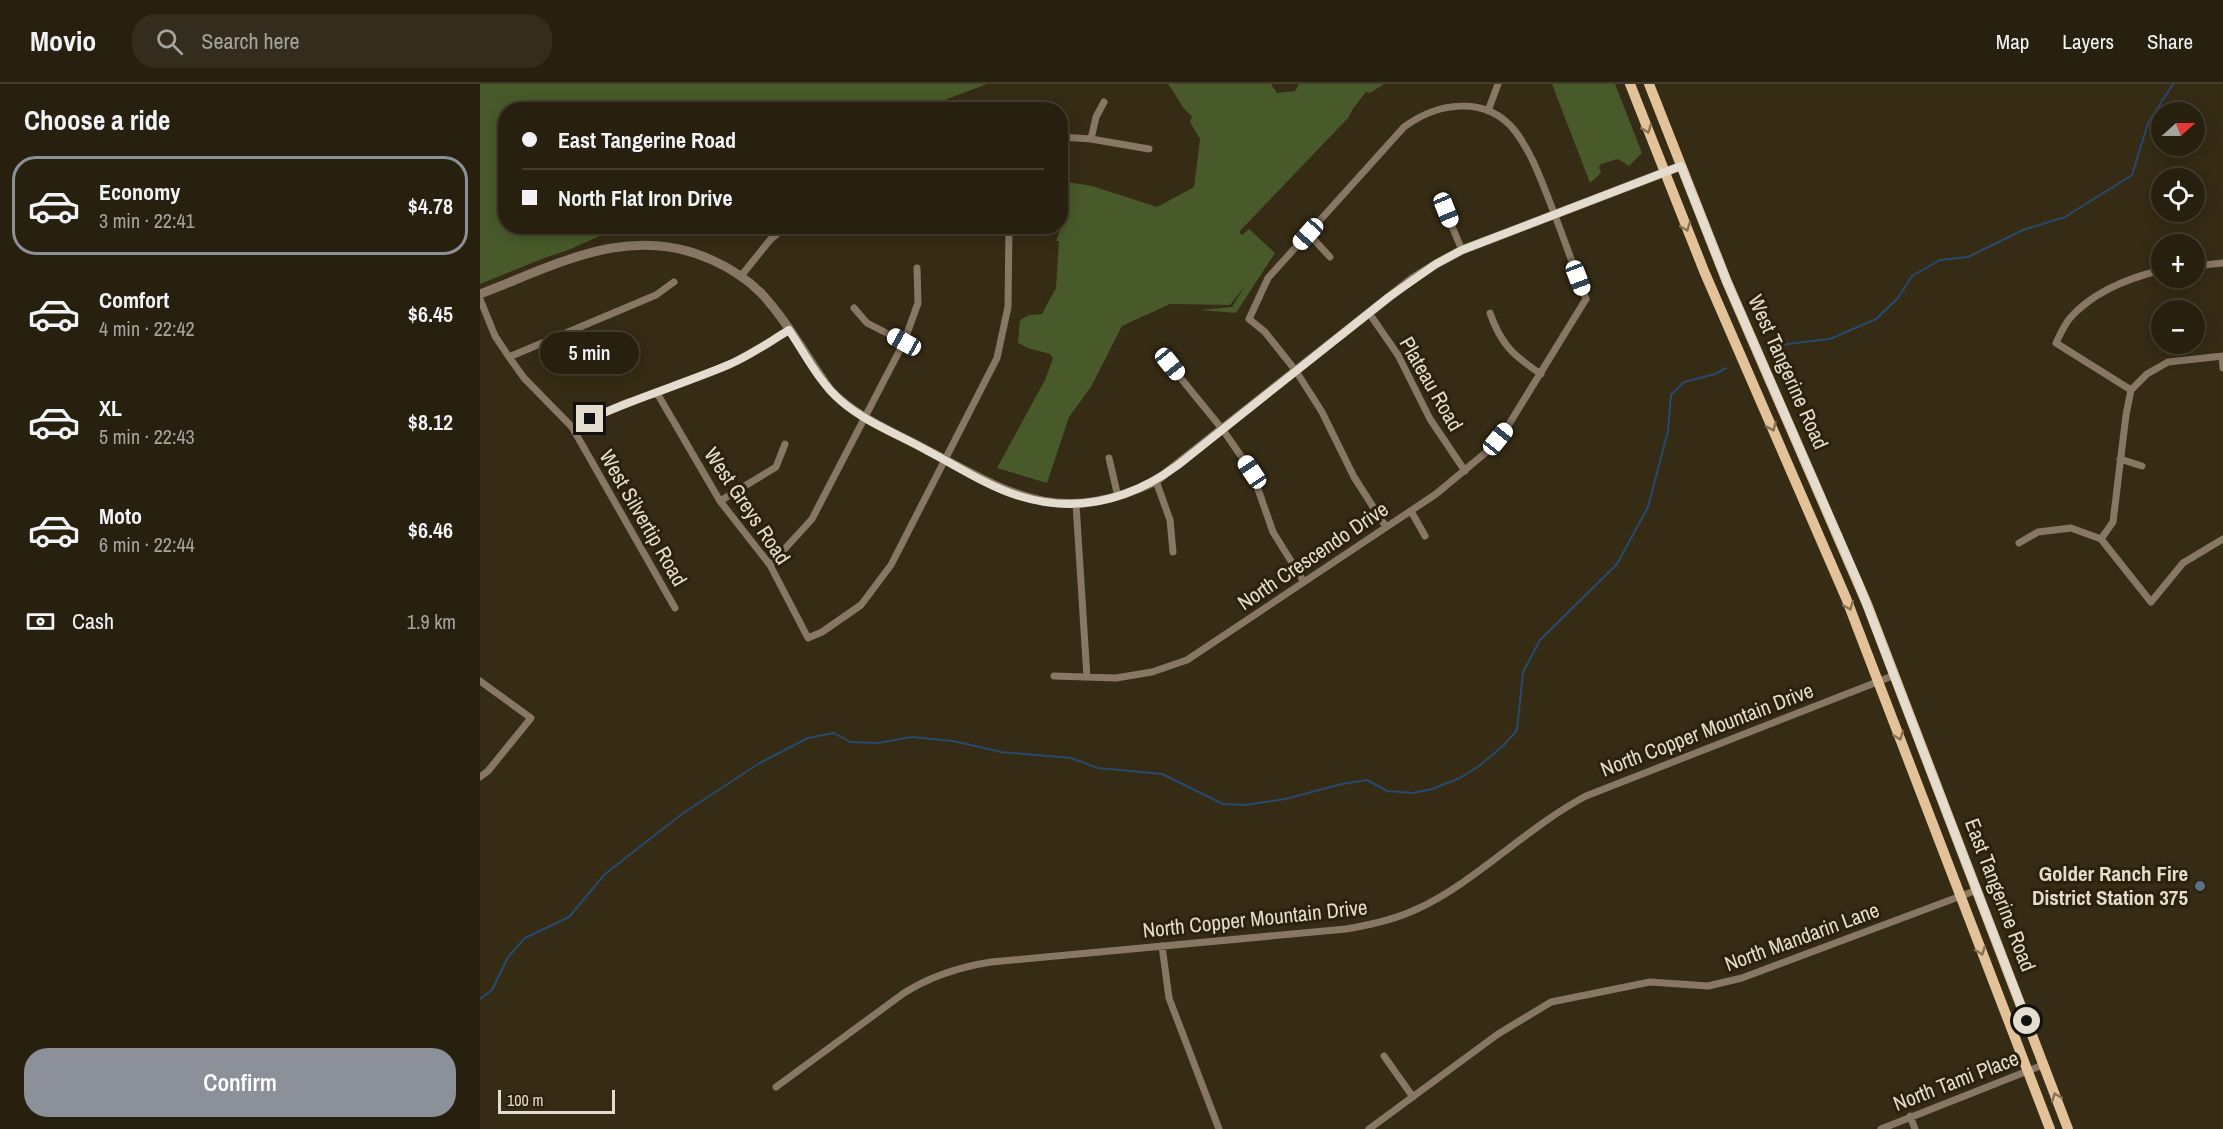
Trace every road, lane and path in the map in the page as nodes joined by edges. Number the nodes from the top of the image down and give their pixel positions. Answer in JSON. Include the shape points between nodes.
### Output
{"nodes":[{"id":1,"x":1498,"y":84,"type":"edge"},
{"id":2,"x":1630,"y":84,"type":"edge"},
{"id":3,"x":1649,"y":84,"type":"edge"},
{"id":4,"x":1104,"y":102,"type":"dead end"},
{"id":5,"x":1488,"y":111,"type":"junction"},
{"id":6,"x":1068,"y":138,"type":"edge"},
{"id":7,"x":1091,"y":139,"type":"junction"},
{"id":8,"x":1149,"y":149,"type":"dead end"},
{"id":9,"x":1681,"y":166,"type":"junction"},
{"id":10,"x":1664,"y":173,"type":"junction"},
{"id":11,"x":1446,"y":210,"type":"dead end"},
{"id":12,"x":1554,"y":215,"type":"junction"},
{"id":13,"x":777,"y":234,"type":"edge"},
{"id":14,"x":1009,"y":234,"type":"edge"},
{"id":15,"x":1308,"y":234,"type":"junction"},
{"id":16,"x":1462,"y":250,"type":"junction"},
{"id":17,"x":1330,"y":256,"type":"dead end"},
{"id":18,"x":2223,"y":263,"type":"edge"},
{"id":19,"x":2205,"y":265,"type":"edge"},
{"id":20,"x":916,"y":268,"type":"dead end"},
{"id":21,"x":2151,"y":273,"type":"edge"},
{"id":22,"x":741,"y":276,"type":"junction"},
{"id":23,"x":674,"y":282,"type":"dead end"},
{"id":24,"x":480,"y":294,"type":"edge"},
{"id":25,"x":480,"y":299,"type":"edge"},
{"id":26,"x":854,"y":308,"type":"dead end"},
{"id":27,"x":1369,"y":313,"type":"junction"},
{"id":28,"x":1490,"y":314,"type":"dead end"},
{"id":29,"x":789,"y":330,"type":"junction"},
{"id":30,"x":904,"y":342,"type":"junction"},
{"id":31,"x":2222,"y":356,"type":"edge"},
{"id":32,"x":509,"y":357,"type":"junction"},
{"id":33,"x":1170,"y":364,"type":"dead end"},
{"id":34,"x":2223,"y":368,"type":"edge"},
{"id":35,"x":1296,"y":371,"type":"junction"},
{"id":36,"x":1541,"y":374,"type":"junction"},
{"id":37,"x":2131,"y":390,"type":"junction"},
{"id":38,"x":657,"y":393,"type":"junction"},
{"id":39,"x":865,"y":418,"type":"junction"},
{"id":40,"x":572,"y":427,"type":"junction"},
{"id":41,"x":1223,"y":430,"type":"junction"},
{"id":42,"x":785,"y":444,"type":"dead end"},
{"id":43,"x":1109,"y":458,"type":"dead end"},
{"id":44,"x":944,"y":459,"type":"junction"},
{"id":45,"x":2120,"y":459,"type":"junction"},
{"id":46,"x":2142,"y":466,"type":"dead end"},
{"id":47,"x":1465,"y":471,"type":"junction"},
{"id":48,"x":1156,"y":481,"type":"junction"},
{"id":49,"x":1118,"y":497,"type":"junction"},
{"id":50,"x":720,"y":501,"type":"junction"},
{"id":51,"x":1076,"y":504,"type":"junction"},
{"id":52,"x":1411,"y":511,"type":"junction"},
{"id":53,"x":1386,"y":527,"type":"junction"},
{"id":54,"x":1425,"y":536,"type":"dead end"},
{"id":55,"x":2223,"y":538,"type":"edge"},
{"id":56,"x":2101,"y":539,"type":"junction"},
{"id":57,"x":2019,"y":543,"type":"dead end"},
{"id":58,"x":1173,"y":552,"type":"dead end"},
{"id":59,"x":770,"y":565,"type":"junction"},
{"id":60,"x":1304,"y":582,"type":"junction"},
{"id":61,"x":675,"y":608,"type":"dead end"},
{"id":62,"x":1895,"y":675,"type":"junction"},
{"id":63,"x":1054,"y":676,"type":"dead end"},
{"id":64,"x":1088,"y":677,"type":"junction"},
{"id":65,"x":480,"y":681,"type":"edge"},
{"id":66,"x":1878,"y":681,"type":"junction"},
{"id":67,"x":480,"y":777,"type":"edge"},
{"id":68,"x":1977,"y":890,"type":"junction"},
{"id":69,"x":1960,"y":896,"type":"junction"},
{"id":70,"x":1162,"y":946,"type":"junction"},
{"id":71,"x":1384,"y":1056,"type":"dead end"},
{"id":72,"x":2043,"y":1065,"type":"junction"},
{"id":73,"x":2027,"y":1071,"type":"junction"},
{"id":74,"x":776,"y":1087,"type":"dead end"},
{"id":75,"x":1413,"y":1097,"type":"junction"},
{"id":76,"x":1910,"y":1116,"type":"junction"},
{"id":77,"x":1219,"y":1129,"type":"edge"},
{"id":78,"x":1369,"y":1129,"type":"edge"},
{"id":79,"x":1881,"y":1129,"type":"edge"},
{"id":80,"x":1914,"y":1129,"type":"edge"},
{"id":81,"x":2050,"y":1129,"type":"edge"},
{"id":82,"x":2068,"y":1129,"type":"edge"}],
"edges":[{"from":1,"to":5,"type":"street"},
{"from":2,"to":10,"type":"main road","name":"West Tangerine Road","one_way":true},
{"from":3,"to":9,"type":"main road","name":"West Tangerine Road"},
{"from":4,"to":7,"type":"street"},
{"from":5,"to":12,"type":"street","via":[[1514,130],[1526,148]]},
{"from":5,"to":15,"type":"street","via":[[1457,105],[1418,116],[1404,126]]},
{"from":6,"to":7,"type":"street"},
{"from":7,"to":8,"type":"street"},
{"from":9,"to":10,"type":"street"},
{"from":9,"to":62,"type":"main road","name":"West Tangerine Road"},
{"from":10,"to":12,"type":"street"},
{"from":10,"to":66,"type":"main road","name":"West Tangerine Road","one_way":true},
{"from":11,"to":16,"type":"street"},
{"from":12,"to":16,"type":"street"},
{"from":12,"to":36,"type":"street","name":"North Crescendo Drive","via":[[1586,299]]},
{"from":13,"to":22,"type":"street"},
{"from":14,"to":44,"type":"street","via":[[1008,308],[997,358]]},
{"from":15,"to":17,"type":"street"},
{"from":15,"to":35,"type":"street","via":[[1268,278],[1249,319],[1265,332]]},
{"from":16,"to":27,"type":"street","via":[[1412,279]]},
{"from":18,"to":19,"type":"street"},
{"from":20,"to":30,"type":"street","via":[[918,303]]},
{"from":21,"to":37,"type":"street","via":[[2130,278],[2098,295],[2070,319],[2056,343]]},
{"from":22,"to":24,"type":"street","via":[[685,249],[624,244],[584,254]]},
{"from":22,"to":29,"type":"street"},
{"from":23,"to":32,"type":"street","via":[[656,296]]},
{"from":25,"to":32,"type":"street","name":"West Silvertip Road","via":[[495,336]]},
{"from":26,"to":30,"type":"street","via":[[867,323]]},
{"from":27,"to":35,"type":"street"},
{"from":27,"to":47,"type":"street","name":"Plateau Road"},
{"from":28,"to":36,"type":"street","via":[[1505,345]]},
{"from":29,"to":38,"type":"street","via":[[730,364]]},
{"from":29,"to":39,"type":"street","via":[[830,390]]},
{"from":30,"to":39,"type":"street"},
{"from":31,"to":34,"type":"street"},
{"from":31,"to":37,"type":"street","via":[[2168,362],[2147,374]]},
{"from":32,"to":40,"type":"street","name":"West Silvertip Road"},
{"from":33,"to":41,"type":"street"},
{"from":35,"to":41,"type":"street"},
{"from":35,"to":53,"type":"street","via":[[1322,412],[1353,477]]},
{"from":36,"to":47,"type":"street","name":"North Crescendo Drive","via":[[1506,429]]},
{"from":37,"to":45,"type":"street"},
{"from":38,"to":40,"type":"street","via":[[625,402]]},
{"from":38,"to":50,"type":"street","name":"West Greys Road"},
{"from":39,"to":44,"type":"street"},
{"from":39,"to":59,"type":"street","via":[[812,519]]},
{"from":40,"to":61,"type":"street","name":"West Silvertip Road"},
{"from":41,"to":48,"type":"street"},
{"from":41,"to":60,"type":"street","via":[[1252,472],[1273,532]]},
{"from":42,"to":50,"type":"street","via":[[776,467]]},
{"from":43,"to":49,"type":"street"},
{"from":44,"to":51,"type":"street","via":[[1018,495]]},
{"from":44,"to":59,"type":"street","name":"West Greys Road","via":[[891,565],[861,605],[822,632],[808,638]]},
{"from":45,"to":46,"type":"street"},
{"from":45,"to":56,"type":"street","via":[[2113,522]]},
{"from":47,"to":52,"type":"street","name":"North Crescendo Drive"},
{"from":48,"to":49,"type":"street"},
{"from":48,"to":58,"type":"street","via":[[1170,520]]},
{"from":49,"to":51,"type":"street"},
{"from":50,"to":59,"type":"street","name":"West Greys Road"},
{"from":51,"to":64,"type":"street"},
{"from":52,"to":53,"type":"street","name":"North Crescendo Drive"},
{"from":52,"to":54,"type":"street"},
{"from":53,"to":60,"type":"street","name":"North Crescendo Drive"},
{"from":55,"to":56,"type":"street","via":[[2183,563],[2151,602]]},
{"from":56,"to":57,"type":"street","via":[[2071,528],[2038,532]]},
{"from":60,"to":64,"type":"street","name":"North Crescendo Drive","via":[[1187,660],[1143,674]]},
{"from":62,"to":66,"type":"street","name":"North Copper Mountain Drive"},
{"from":62,"to":68,"type":"main road","name":"East Tangerine Road"},
{"from":63,"to":64,"type":"street","name":"North Crescendo Drive"},
{"from":65,"to":67,"type":"street","via":[[531,718]]},
{"from":66,"to":69,"type":"main road","name":"East Tangerine Road","one_way":true},
{"from":66,"to":70,"type":"street","name":"North Copper Mountain Drive","via":[[1586,796],[1448,892],[1400,916],[1346,929]]},
{"from":68,"to":69,"type":"street","name":"North Mandarin Lane"},
{"from":68,"to":72,"type":"main road","name":"East Tangerine Road"},
{"from":69,"to":73,"type":"main road","name":"East Tangerine Road","one_way":true},
{"from":69,"to":75,"type":"street","name":"North Mandarin Lane","via":[[1743,978],[1708,987],[1650,982],[1551,1002],[1498,1034]]},
{"from":70,"to":74,"type":"street","name":"North Copper Mountain Drive","via":[[991,962],[947,971],[904,993]]},
{"from":70,"to":77,"type":"street","via":[[1171,1005]]},
{"from":71,"to":75,"type":"street"},
{"from":72,"to":73,"type":"street","name":"North Tami Place"},
{"from":82,"to":72,"type":"main road","name":"East Tangerine Road","one_way":true},
{"from":73,"to":76,"type":"street","name":"North Tami Place"},
{"from":73,"to":81,"type":"main road","name":"East Tangerine Road"},
{"from":75,"to":78,"type":"street","name":"North Mandarin Lane"},
{"from":76,"to":79,"type":"street","name":"North Tami Place"},
{"from":76,"to":80,"type":"street"}]}
